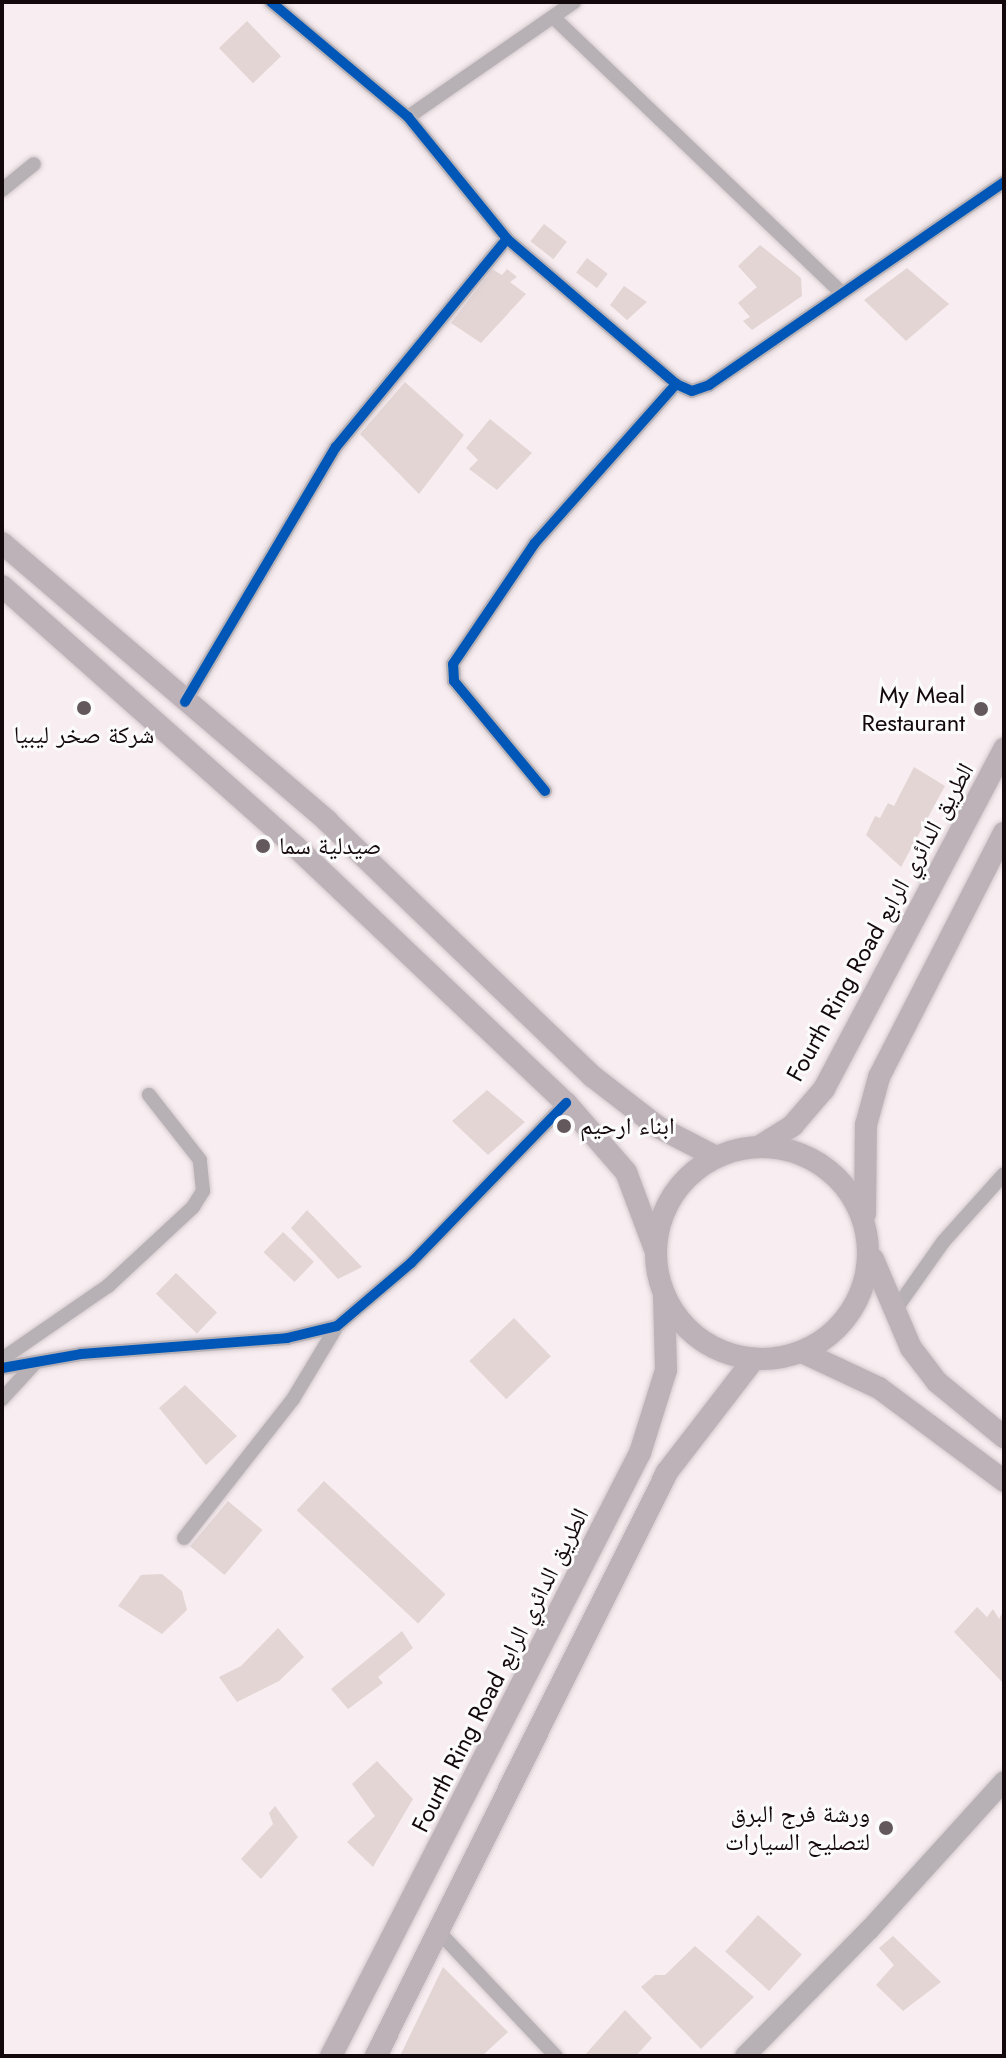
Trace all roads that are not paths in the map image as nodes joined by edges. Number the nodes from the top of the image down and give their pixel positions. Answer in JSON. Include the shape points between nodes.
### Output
{"nodes":[{"id":1,"x":271,"y":2,"type":"edge"},
{"id":2,"x":574,"y":2,"type":"edge"},
{"id":3,"x":553,"y":17,"type":"junction"},
{"id":4,"x":408,"y":117,"type":"junction"},
{"id":5,"x":34,"y":164,"type":"dead end"},
{"id":6,"x":1004,"y":182,"type":"edge"},
{"id":7,"x":2,"y":190,"type":"edge"},
{"id":8,"x":507,"y":239,"type":"junction"},
{"id":9,"x":842,"y":293,"type":"junction"},
{"id":10,"x":676,"y":384,"type":"junction"},
{"id":11,"x":2,"y":543,"type":"edge"},
{"id":12,"x":2,"y":586,"type":"edge"},
{"id":13,"x":185,"y":702,"type":"junction"},
{"id":14,"x":1004,"y":749,"type":"edge"},
{"id":15,"x":545,"y":791,"type":"dead end"},
{"id":16,"x":1004,"y":833,"type":"edge"},
{"id":17,"x":149,"y":1095,"type":"dead end"},
{"id":18,"x":566,"y":1103,"type":"junction"},
{"id":19,"x":760,"y":1146,"type":"junction"},
{"id":20,"x":716,"y":1157,"type":"junction"},
{"id":21,"x":1004,"y":1174,"type":"edge"},
{"id":22,"x":865,"y":1224,"type":"junction"},
{"id":23,"x":869,"y":1246,"type":"junction"},
{"id":24,"x":655,"y":1249,"type":"junction"},
{"id":25,"x":664,"y":1295,"type":"junction"},
{"id":26,"x":893,"y":1313,"type":"junction"},
{"id":27,"x":337,"y":1326,"type":"junction"},
{"id":28,"x":802,"y":1352,"type":"junction"},
{"id":29,"x":2,"y":1359,"type":"edge"},
{"id":30,"x":754,"y":1359,"type":"junction"},
{"id":31,"x":36,"y":1362,"type":"junction"},
{"id":32,"x":2,"y":1368,"type":"edge"},
{"id":33,"x":2,"y":1399,"type":"edge"},
{"id":34,"x":1004,"y":1437,"type":"edge"},
{"id":35,"x":1004,"y":1481,"type":"edge"},
{"id":36,"x":184,"y":1538,"type":"dead end"},
{"id":37,"x":1004,"y":1781,"type":"edge"},
{"id":38,"x":438,"y":1931,"type":"junction"},
{"id":39,"x":331,"y":2056,"type":"edge"},
{"id":40,"x":376,"y":2056,"type":"edge"},
{"id":41,"x":556,"y":2056,"type":"edge"},
{"id":42,"x":745,"y":2056,"type":"edge"}],
"edges":[{"from":1,"to":4,"type":"street"},
{"from":2,"to":3,"type":"street"},
{"from":3,"to":4,"type":"street"},
{"from":3,"to":9,"type":"street"},
{"from":4,"to":8,"type":"street"},
{"from":5,"to":7,"type":"street"},
{"from":6,"to":9,"type":"street"},
{"from":8,"to":10,"type":"street"},
{"from":8,"to":13,"type":"street","via":[[336,447]]},
{"from":9,"to":10,"type":"street","via":[[709,385],[692,391]]},
{"from":10,"to":15,"type":"street","via":[[535,543],[453,664],[454,681]]},
{"from":11,"to":13,"type":"main road"},
{"from":12,"to":18,"type":"main road","via":[[296,847]]},
{"from":13,"to":20,"type":"main road","via":[[327,821],[602,1086],[658,1127]]},
{"from":14,"to":19,"type":"main road","name":"Fourth Ring Road الطريق الدائري الرابع","via":[[824,1089],[793,1125]]},
{"from":16,"to":22,"type":"main road","via":[[879,1077],[866,1125]]},
{"from":17,"to":29,"type":"street","via":[[200,1160],[203,1191],[108,1286]]},
{"from":18,"to":24,"type":"main road","via":[[626,1172]]},
{"from":18,"to":27,"type":"street","via":[[411,1263]]},
{"from":19,"to":20,"type":"main road"},
{"from":19,"to":22,"type":"main road","via":[[784,1148],[826,1167],[843,1183]]},
{"from":20,"to":24,"type":"main road","via":[[696,1169],[673,1195]]},
{"from":21,"to":26,"type":"street","via":[[943,1242]]},
{"from":22,"to":23,"type":"main road"},
{"from":23,"to":26,"type":"main road"},
{"from":23,"to":28,"type":"main road","via":[[866,1279],[853,1310],[831,1335]]},
{"from":24,"to":25,"type":"main road"},
{"from":25,"to":30,"type":"main road","via":[[700,1339]]},
{"from":25,"to":39,"type":"main road","name":"Fourth Ring Road الطريق الدائري الرابع","via":[[666,1370],[640,1453]]},
{"from":26,"to":34,"type":"main road","via":[[937,1382]]},
{"from":27,"to":31,"type":"street","via":[[287,1338]]},
{"from":27,"to":36,"type":"street","via":[[293,1399]]},
{"from":28,"to":30,"type":"main road"},
{"from":28,"to":35,"type":"main road","via":[[879,1388]]},
{"from":30,"to":38,"type":"main road","via":[[667,1472]]},
{"from":31,"to":32,"type":"street"},
{"from":31,"to":33,"type":"street"},
{"from":37,"to":42,"type":"street"},
{"from":38,"to":40,"type":"main road"},
{"from":38,"to":41,"type":"street"}]}
